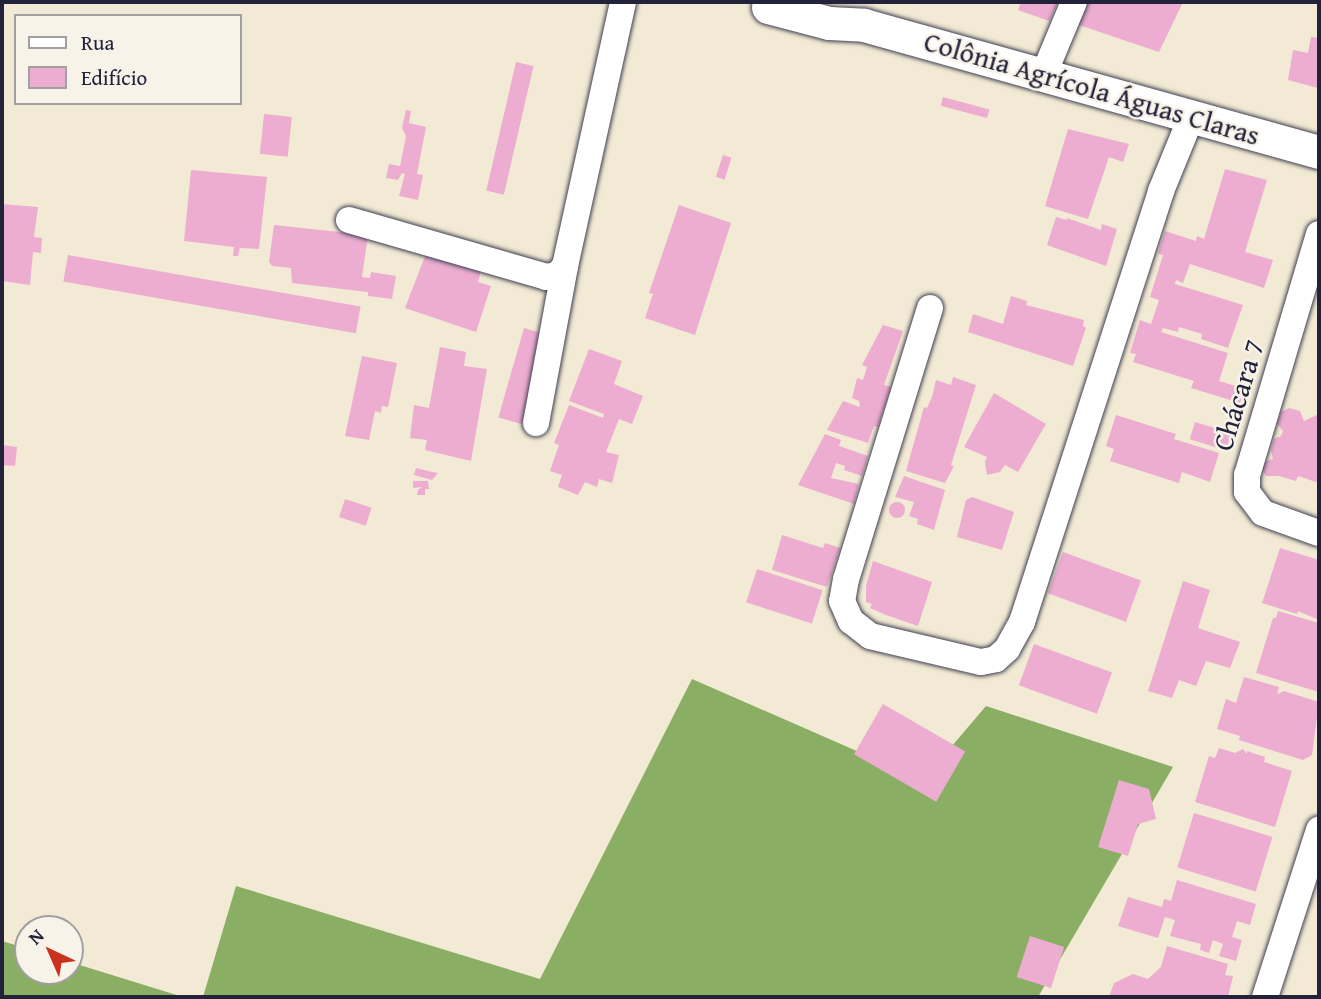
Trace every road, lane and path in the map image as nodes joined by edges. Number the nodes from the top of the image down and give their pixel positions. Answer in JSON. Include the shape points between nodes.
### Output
{"nodes":[{"id":1,"x":623,"y":2,"type":"edge"},
{"id":2,"x":831,"y":2,"type":"edge"},
{"id":3,"x":1074,"y":2,"type":"edge"},
{"id":4,"x":763,"y":3,"type":"edge"},
{"id":5,"x":864,"y":25,"type":"junction"},
{"id":6,"x":1043,"y":76,"type":"junction"},
{"id":7,"x":1192,"y":115,"type":"junction"},
{"id":8,"x":1319,"y":152,"type":"edge"},
{"id":9,"x":349,"y":220,"type":"dead end"},
{"id":10,"x":1319,"y":234,"type":"edge"},
{"id":11,"x":565,"y":266,"type":"junction"},
{"id":12,"x":930,"y":308,"type":"dead end"},
{"id":13,"x":536,"y":423,"type":"dead end"},
{"id":14,"x":1319,"y":533,"type":"edge"},
{"id":15,"x":1319,"y":830,"type":"edge"},
{"id":16,"x":1265,"y":997,"type":"edge"}],
"edges":[{"from":1,"to":11,"type":"street"},
{"from":2,"to":5,"type":"main road","name":"Colônia Agrícola Águas Claras"},
{"from":3,"to":6,"type":"street"},
{"from":4,"to":5,"type":"main road","name":"Colônia Agrícola Águas Claras","via":[[829,23]]},
{"from":5,"to":6,"type":"main road","name":"Colônia Agrícola Águas Claras"},
{"from":6,"to":7,"type":"main road","name":"Colônia Agrícola Águas Claras"},
{"from":7,"to":8,"type":"main road","name":"Colônia Agrícola Águas Claras"},
{"from":7,"to":12,"type":"street","via":[[1161,191],[1022,622],[1007,649],[996,659],[981,662],[870,636],[851,621],[842,601]]},
{"from":9,"to":11,"type":"street","via":[[546,277],[557,275]]},
{"from":10,"to":14,"type":"street","name":"Chácara 7","via":[[1247,475],[1247,492],[1262,513]]},
{"from":11,"to":13,"type":"street"},
{"from":15,"to":16,"type":"street"}]}
